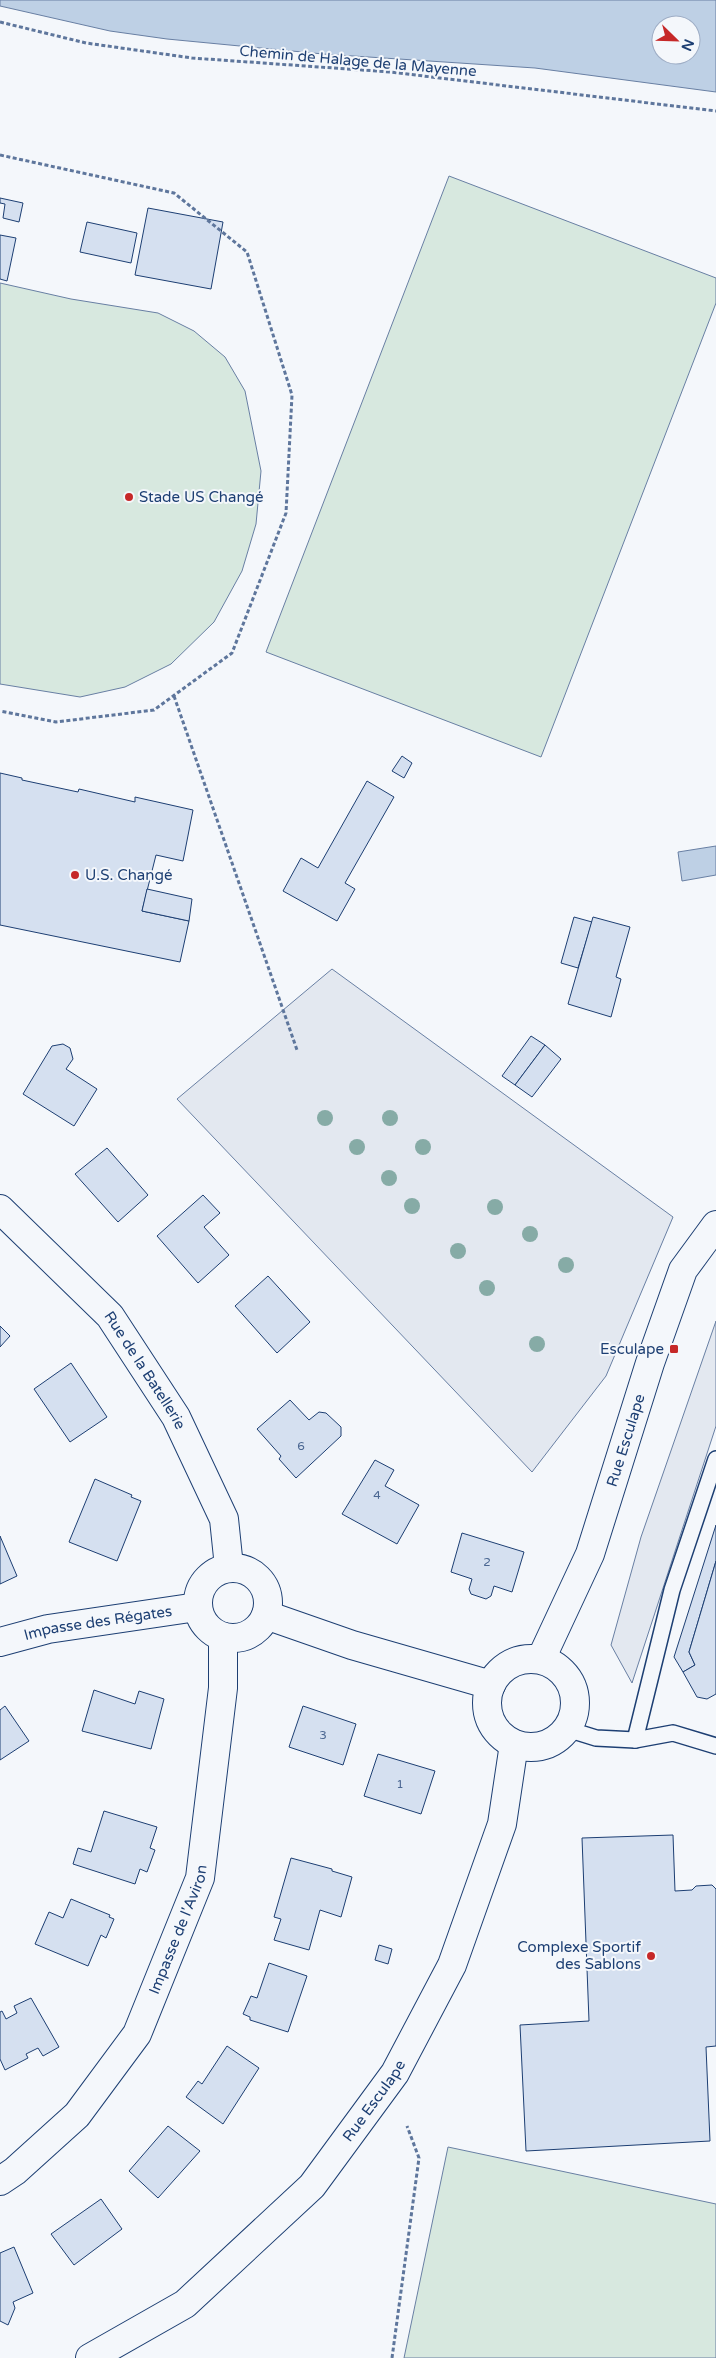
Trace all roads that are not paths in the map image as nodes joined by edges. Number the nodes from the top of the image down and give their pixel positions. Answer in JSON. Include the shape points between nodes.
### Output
{"nodes":[{"id":1,"x":0,"y":1208,"type":"edge"},
{"id":2,"x":716,"y":1225,"type":"edge"},
{"id":3,"x":716,"y":1459,"type":"edge"},
{"id":4,"x":229,"y":1567,"type":"junction"},
{"id":5,"x":197,"y":1606,"type":"junction"},
{"id":6,"x":266,"y":1615,"type":"junction"},
{"id":7,"x":223,"y":1637,"type":"junction"},
{"id":8,"x":0,"y":1642,"type":"edge"},
{"id":9,"x":541,"y":1659,"type":"junction"},
{"id":10,"x":491,"y":1685,"type":"junction"},
{"id":11,"x":567,"y":1729,"type":"junction"},
{"id":12,"x":635,"y":1740,"type":"junction"},
{"id":13,"x":514,"y":1744,"type":"junction"},
{"id":14,"x":716,"y":1746,"type":"edge"},
{"id":15,"x":5,"y":2170,"type":"edge"},
{"id":16,"x":90,"y":2358,"type":"edge"}],
"edges":[{"from":1,"to":4,"type":"street","name":"Rue de la Batellerie","via":[[110,1316],[171,1410],[224,1519]]},
{"from":2,"to":9,"type":"street","name":"Rue Esculape","via":[[683,1270],[590,1554]]},
{"from":3,"to":12,"type":"lane","via":[[672,1590]]},
{"from":4,"to":5,"type":"street","via":[[218,1570],[202,1585]]},
{"from":4,"to":6,"type":"street","via":[[246,1571],[261,1581],[268,1603]]},
{"from":5,"to":7,"type":"street","via":[[205,1626]]},
{"from":5,"to":8,"type":"street","name":"Impasse des Régates","via":[[48,1629]]},
{"from":6,"to":7,"type":"street","via":[[253,1632],[233,1639]]},
{"from":6,"to":10,"type":"street","via":[[352,1645]]},
{"from":7,"to":15,"type":"street","name":"Impasse de l'Aviron","via":[[222,1688],[200,1878],[137,2034],[77,2115]]},
{"from":9,"to":10,"type":"street","via":[[512,1663],[499,1672]]},
{"from":9,"to":11,"type":"street","via":[[566,1674],[572,1687],[576,1701]]},
{"from":10,"to":13,"type":"street","via":[[488,1705],[493,1726]]},
{"from":11,"to":12,"type":"lane","via":[[596,1738]]},
{"from":11,"to":13,"type":"street","via":[[543,1746]]},
{"from":12,"to":14,"type":"lane","via":[[673,1733]]},
{"from":13,"to":16,"type":"street","name":"Rue Esculape","via":[[502,1824],[452,1965],[395,2073],[312,2186],[185,2304]]}]}
